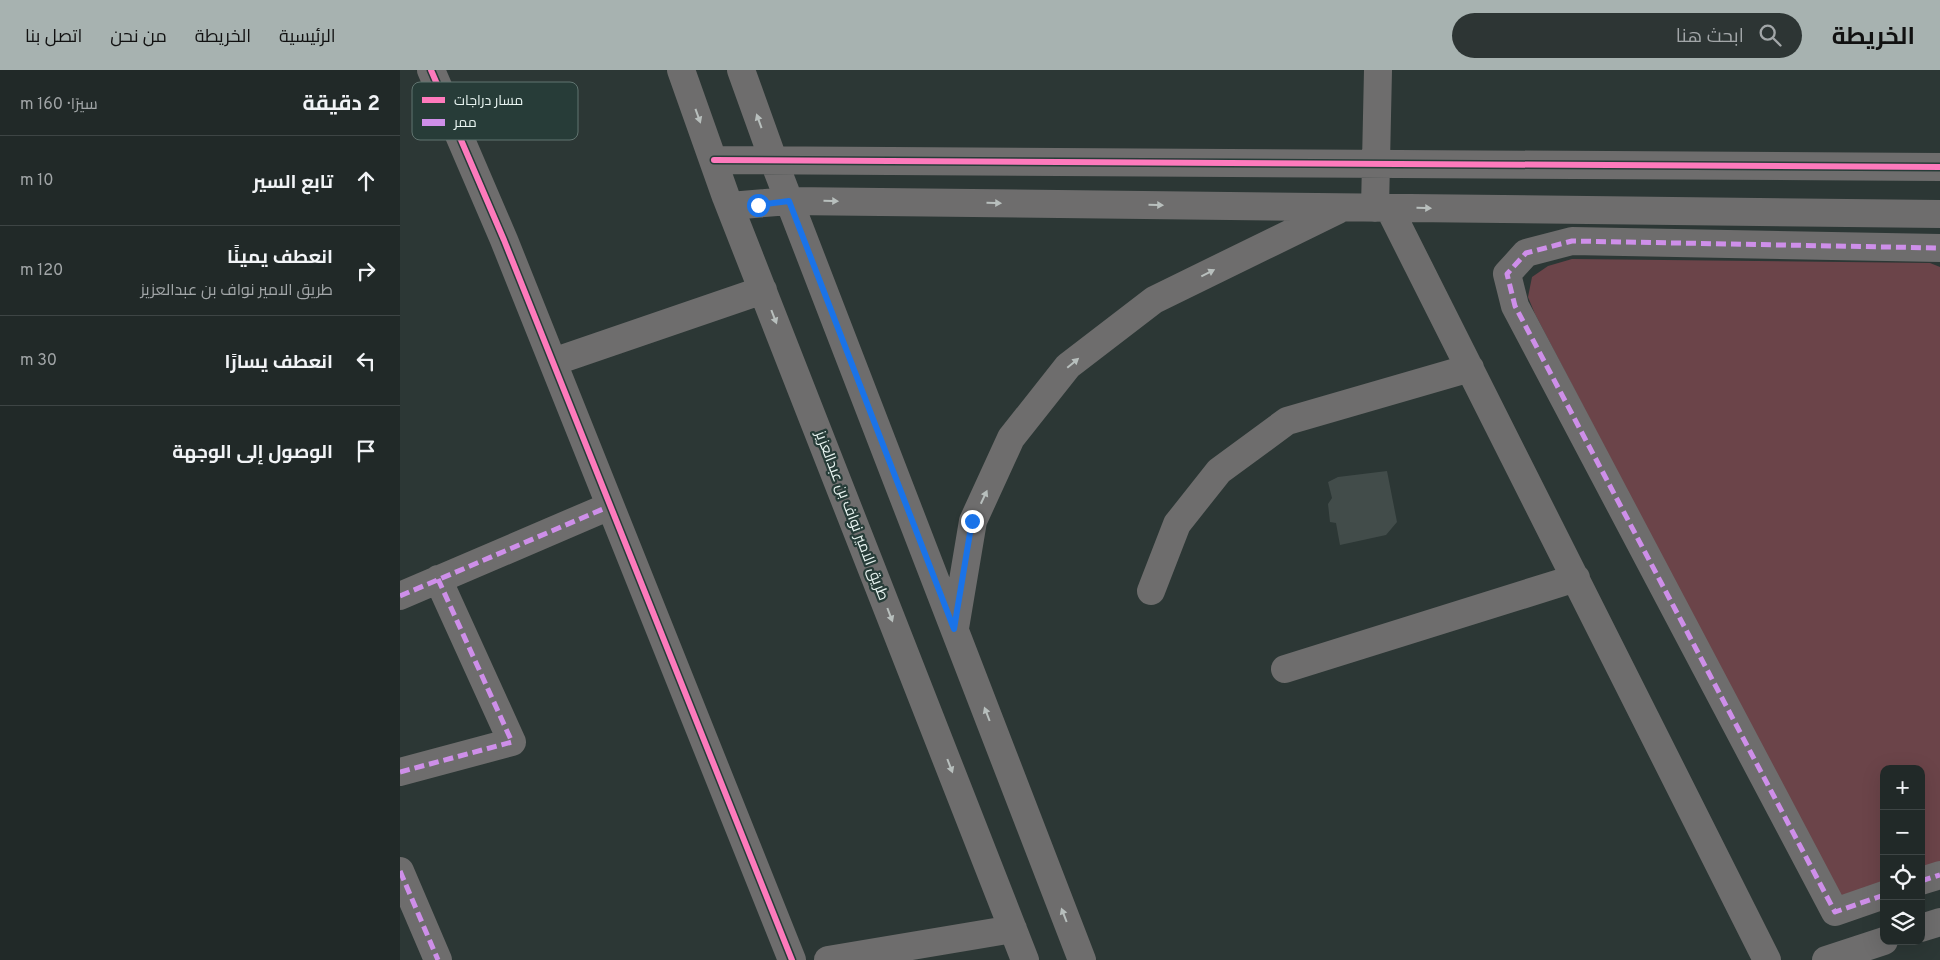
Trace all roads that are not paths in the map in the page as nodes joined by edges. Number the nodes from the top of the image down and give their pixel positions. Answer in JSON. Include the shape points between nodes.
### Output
{"nodes":[{"id":1,"x":431,"y":70,"type":"edge"},
{"id":2,"x":681,"y":70,"type":"edge"},
{"id":3,"x":741,"y":70,"type":"edge"},
{"id":4,"x":1378,"y":70,"type":"edge"},
{"id":5,"x":436,"y":82,"type":"edge"},
{"id":6,"x":460,"y":140,"type":"edge"},
{"id":7,"x":773,"y":159,"type":"junction"},
{"id":8,"x":714,"y":160,"type":"junction"},
{"id":9,"x":1377,"y":163,"type":"junction"},
{"id":10,"x":1940,"y":167,"type":"edge"},
{"id":11,"x":789,"y":201,"type":"junction"},
{"id":12,"x":730,"y":206,"type":"junction"},
{"id":13,"x":1344,"y":207,"type":"junction"},
{"id":14,"x":1382,"y":208,"type":"junction"},
{"id":15,"x":1940,"y":214,"type":"edge"},
{"id":16,"x":1940,"y":248,"type":"edge"},
{"id":17,"x":763,"y":290,"type":"junction"},
{"id":18,"x":553,"y":362,"type":"junction"},
{"id":19,"x":1470,"y":368,"type":"junction"},
{"id":20,"x":610,"y":506,"type":"junction"},
{"id":21,"x":1576,"y":578,"type":"junction"},
{"id":22,"x":438,"y":580,"type":"junction"},
{"id":23,"x":1152,"y":591,"type":"dead end"},
{"id":24,"x":400,"y":596,"type":"edge"},
{"id":25,"x":954,"y":629,"type":"junction"},
{"id":26,"x":1285,"y":669,"type":"dead end"},
{"id":27,"x":400,"y":772,"type":"edge"},
{"id":28,"x":400,"y":871,"type":"edge"},
{"id":29,"x":1940,"y":875,"type":"edge"},
{"id":30,"x":1925,"y":880,"type":"edge"},
{"id":31,"x":1880,"y":896,"type":"edge"},
{"id":32,"x":1940,"y":922,"type":"edge"},
{"id":33,"x":1925,"y":927,"type":"edge"},
{"id":34,"x":1013,"y":929,"type":"junction"},
{"id":35,"x":1880,"y":942,"type":"edge"},
{"id":36,"x":438,"y":960,"type":"edge"},
{"id":37,"x":792,"y":960,"type":"edge"},
{"id":38,"x":828,"y":960,"type":"edge"},
{"id":39,"x":1025,"y":960,"type":"edge"},
{"id":40,"x":1082,"y":960,"type":"edge"},
{"id":41,"x":1767,"y":960,"type":"edge"},
{"id":42,"x":1826,"y":960,"type":"edge"}],
"edges":[{"from":1,"to":5,"type":"street"},
{"from":2,"to":8,"type":"street","name":"طريق الامير نواف بن عبدالعزيز","one_way":true},
{"from":7,"to":3,"type":"street","one_way":true},
{"from":4,"to":9,"type":"street"},
{"from":6,"to":18,"type":"street"},
{"from":7,"to":8,"type":"street"},
{"from":7,"to":9,"type":"street"},
{"from":7,"to":11,"type":"street"},
{"from":8,"to":12,"type":"street","name":"طريق الامير نواف بن عبدالعزيز"},
{"from":9,"to":10,"type":"street"},
{"from":9,"to":14,"type":"street"},
{"from":11,"to":12,"type":"street"},
{"from":11,"to":13,"type":"street","one_way":true},
{"from":11,"to":25,"type":"street"},
{"from":12,"to":17,"type":"street","name":"طريق الامير نواف بن عبدالعزيز"},
{"from":13,"to":14,"type":"street"},
{"from":25,"to":13,"type":"street","one_way":true,"via":[[972,521],[1011,438],[1068,366],[1154,300]]},
{"from":14,"to":15,"type":"street","one_way":true},
{"from":14,"to":19,"type":"street"},
{"from":16,"to":31,"type":"street","via":[[1572,241],[1526,253],[1507,274],[1515,306],[1835,912]]},
{"from":17,"to":18,"type":"street"},
{"from":17,"to":34,"type":"street","name":"طريق الامير نواف بن عبدالعزيز","one_way":true},
{"from":18,"to":20,"type":"street"},
{"from":19,"to":21,"type":"street"},
{"from":19,"to":23,"type":"street","via":[[1287,421],[1219,471],[1177,524]]},
{"from":20,"to":22,"type":"street"},
{"from":20,"to":37,"type":"street"},
{"from":21,"to":26,"type":"street"},
{"from":21,"to":41,"type":"street"},
{"from":22,"to":24,"type":"street"},
{"from":22,"to":27,"type":"street","via":[[512,742]]},
{"from":40,"to":25,"type":"street","one_way":true},
{"from":28,"to":36,"type":"street"},
{"from":29,"to":30,"type":"street"},
{"from":32,"to":33,"type":"street"},
{"from":34,"to":38,"type":"street"},
{"from":34,"to":39,"type":"street","name":"طريق الامير نواف بن عبدالعزيز"},
{"from":35,"to":42,"type":"street"}]}
